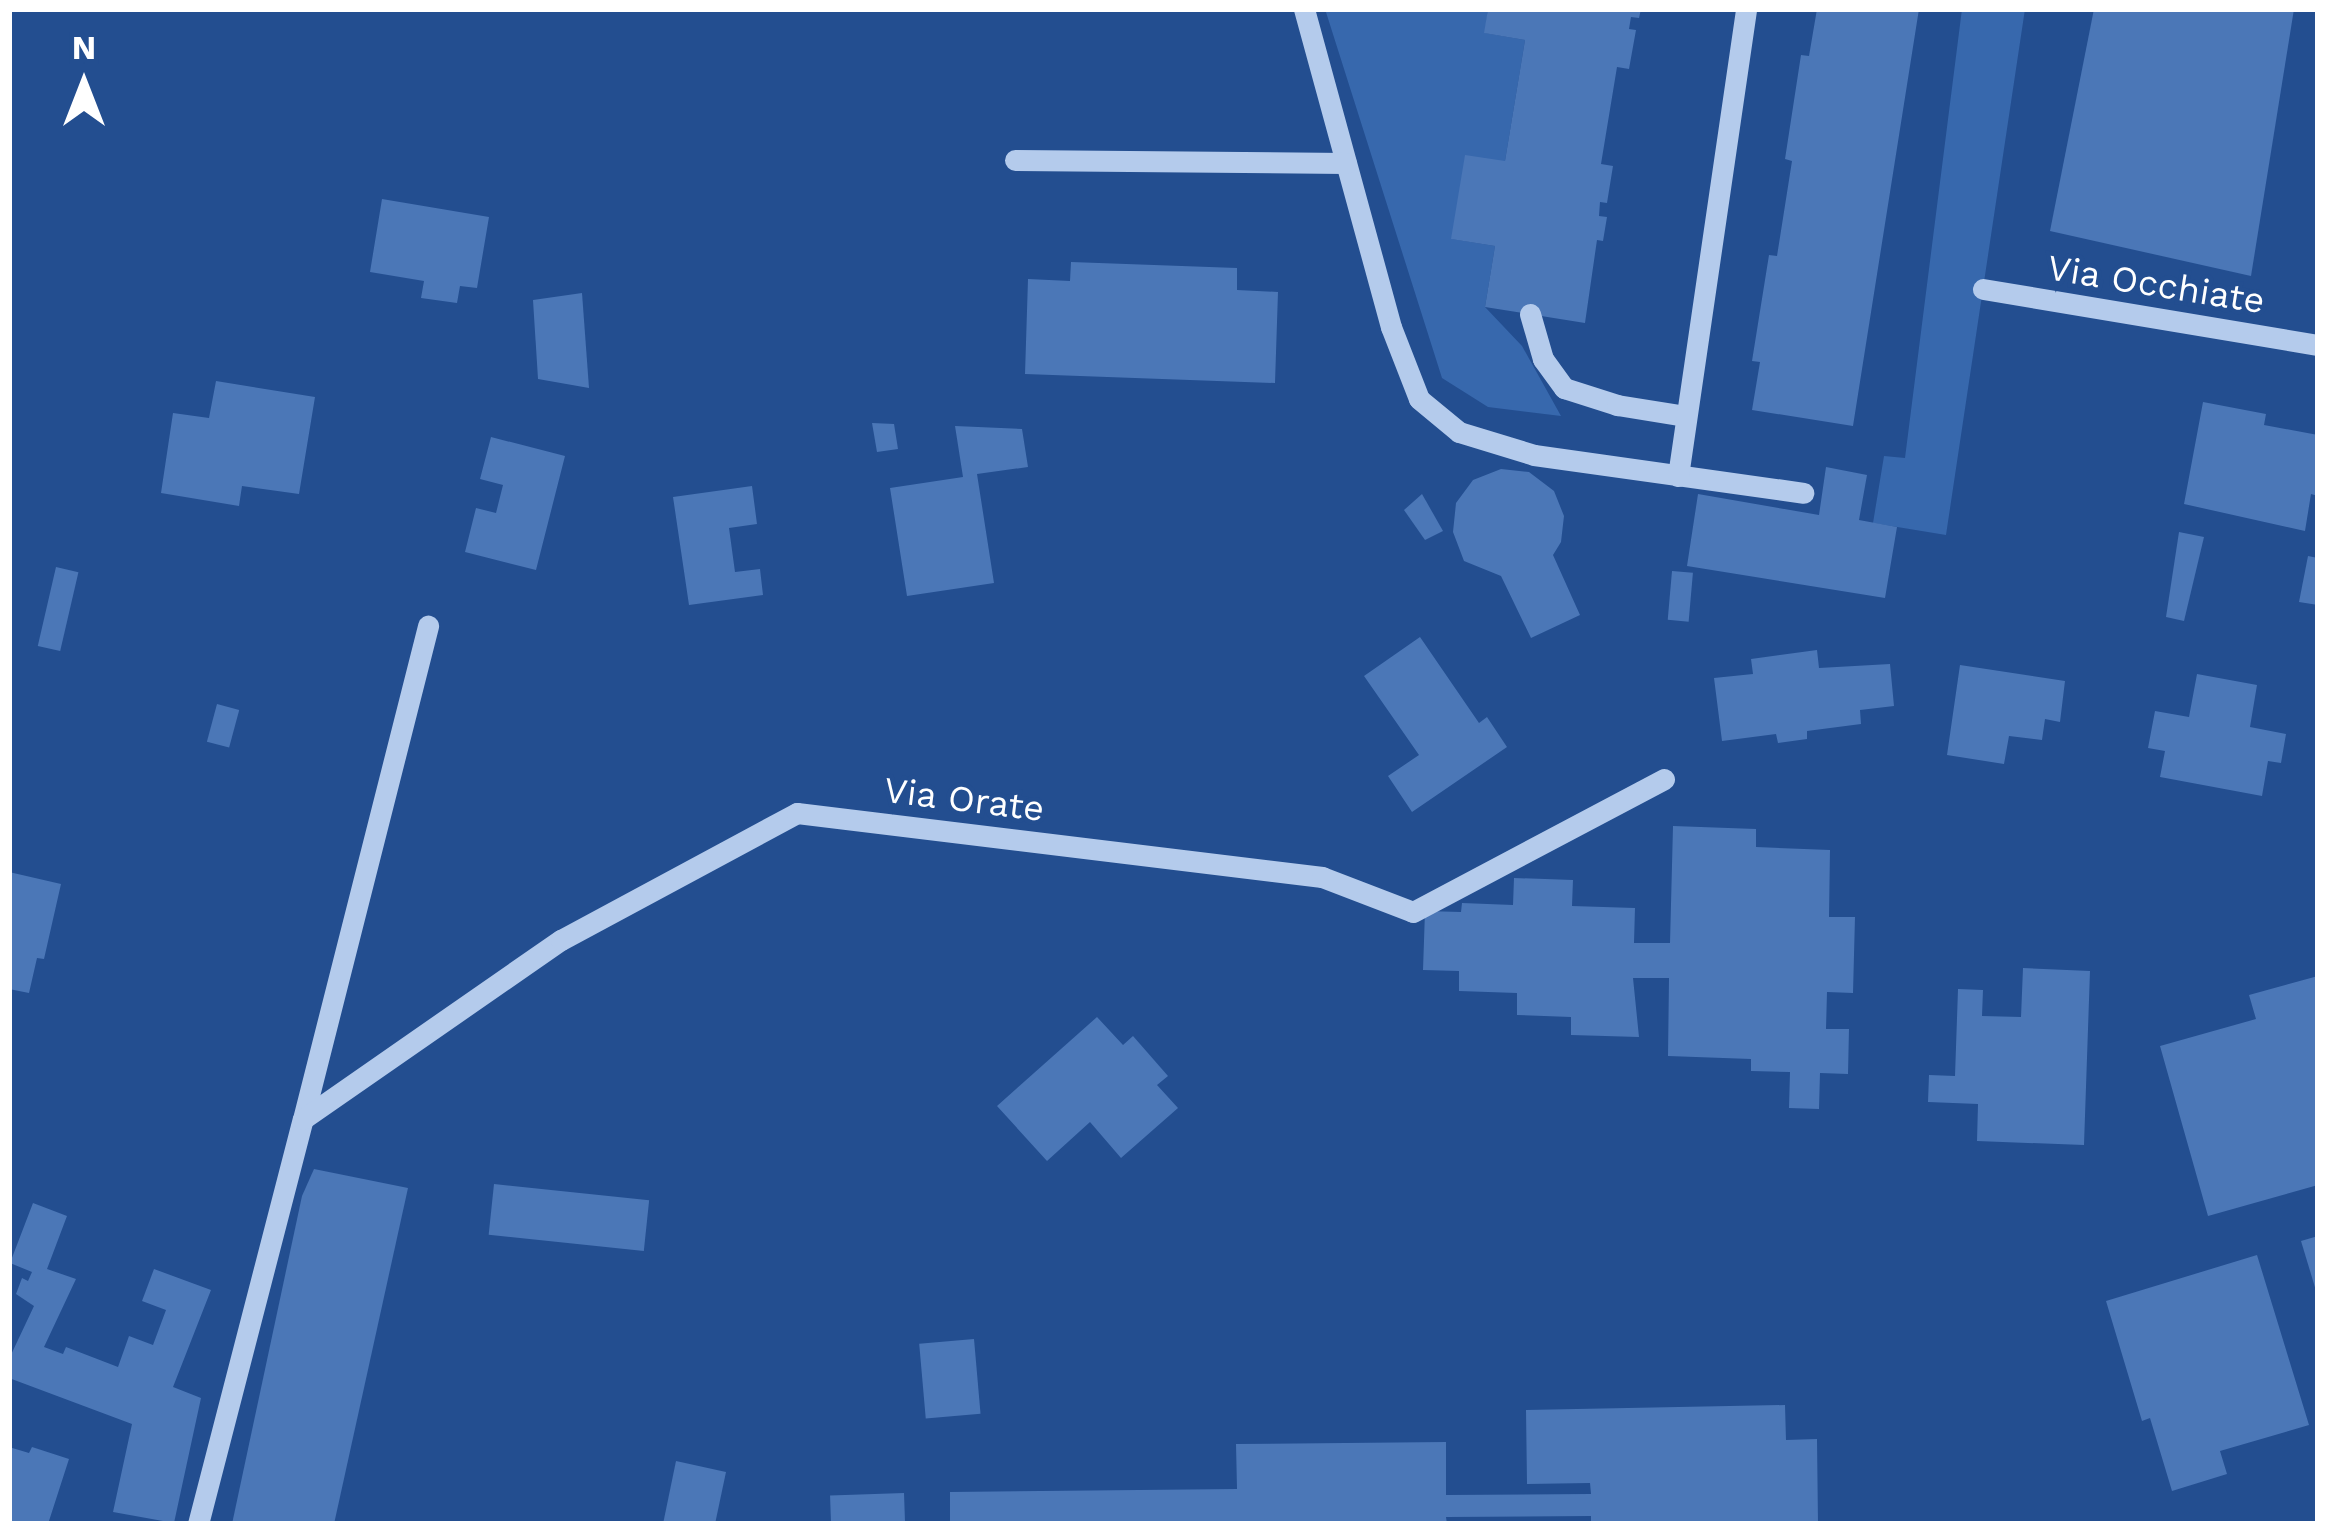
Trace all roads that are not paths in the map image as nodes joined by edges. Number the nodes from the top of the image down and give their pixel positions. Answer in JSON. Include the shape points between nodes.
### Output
{"nodes":[{"id":1,"x":1304,"y":9,"type":"edge"},
{"id":2,"x":1746,"y":9,"type":"edge"},
{"id":3,"x":1015,"y":160,"type":"dead end"},
{"id":4,"x":1346,"y":163,"type":"junction"},
{"id":5,"x":1983,"y":290,"type":"dead end"},
{"id":6,"x":1530,"y":314,"type":"dead end"},
{"id":7,"x":2318,"y":345,"type":"edge"},
{"id":8,"x":1686,"y":416,"type":"junction"},
{"id":9,"x":1678,"y":476,"type":"junction"},
{"id":10,"x":1803,"y":493,"type":"dead end"},
{"id":11,"x":428,"y":626,"type":"dead end"},
{"id":12,"x":1664,"y":779,"type":"dead end"},
{"id":13,"x":303,"y":1119,"type":"junction"},
{"id":14,"x":198,"y":1524,"type":"edge"}],
"edges":[{"from":1,"to":4,"type":"street"},
{"from":2,"to":8,"type":"street"},
{"from":3,"to":4,"type":"street"},
{"from":4,"to":9,"type":"street","via":[[1419,399],[1459,432],[1534,455]]},
{"from":5,"to":7,"type":"street","name":"Via Occhiate"},
{"from":6,"to":8,"type":"street","via":[[1543,359],[1564,388]]},
{"from":8,"to":9,"type":"street"},
{"from":9,"to":10,"type":"street"},
{"from":11,"to":13,"type":"street"},
{"from":12,"to":13,"type":"street","name":"Via Orate","via":[[1413,912],[1322,878],[797,813],[561,940]]},
{"from":13,"to":14,"type":"street"}]}
